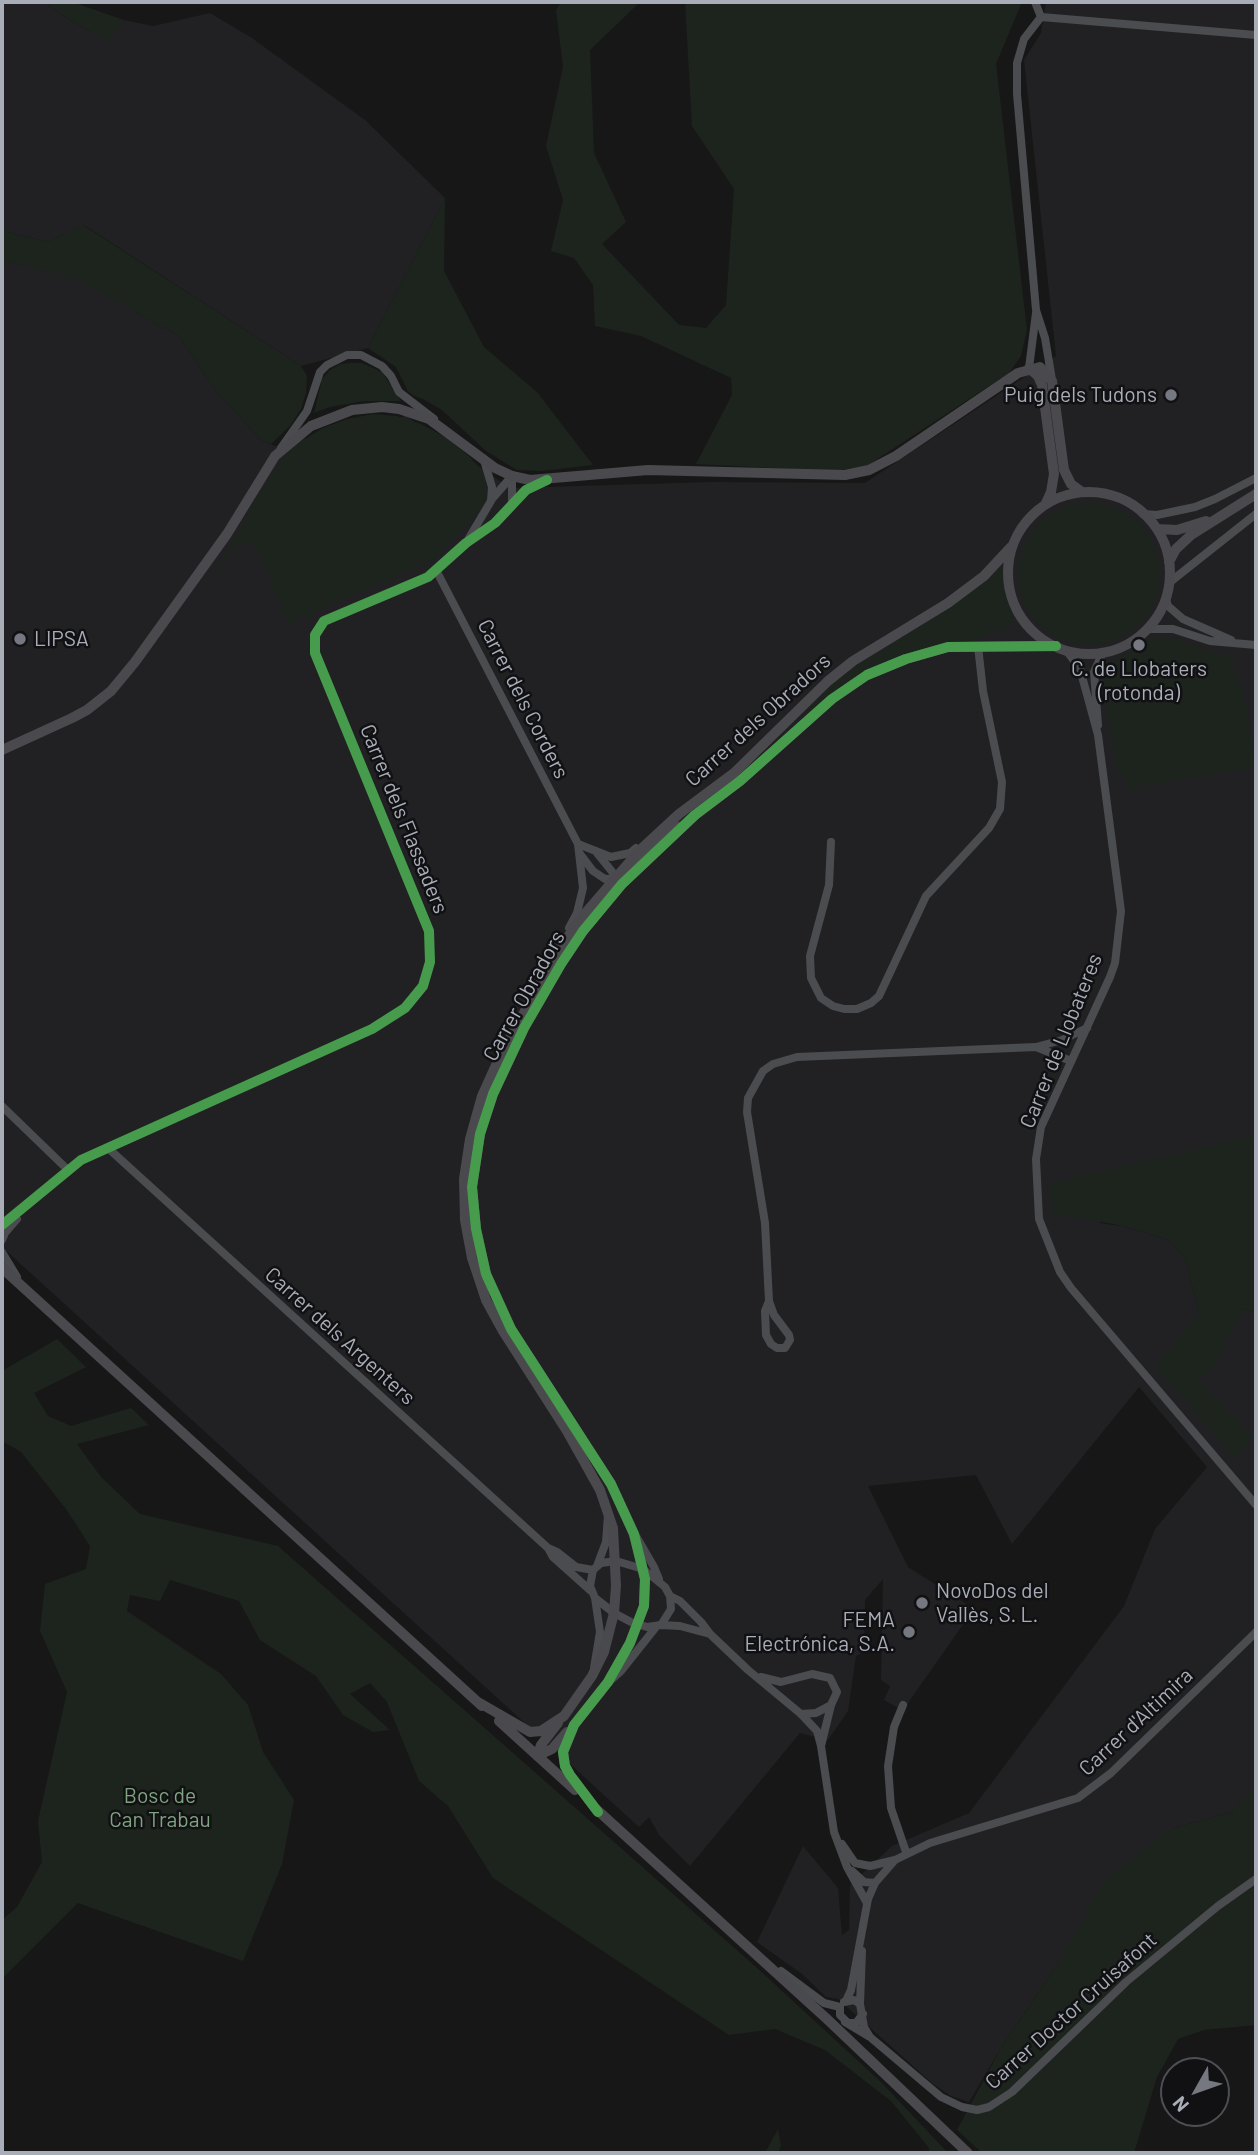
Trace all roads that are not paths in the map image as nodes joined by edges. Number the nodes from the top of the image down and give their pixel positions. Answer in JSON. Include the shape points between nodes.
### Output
{"nodes":[{"id":1,"x":1035,"y":2,"type":"edge"},
{"id":2,"x":1041,"y":16,"type":"junction"},
{"id":3,"x":1256,"y":35,"type":"edge"},
{"id":4,"x":1037,"y":310,"type":"junction"},
{"id":5,"x":1028,"y":368,"type":"junction"},
{"id":6,"x":1052,"y":381,"type":"junction"},
{"id":7,"x":441,"y":426,"type":"junction"},
{"id":8,"x":275,"y":456,"type":"junction"},
{"id":9,"x":484,"y":460,"type":"junction"},
{"id":10,"x":512,"y":476,"type":"junction"},
{"id":11,"x":1256,"y":478,"type":"edge"},
{"id":12,"x":547,"y":480,"type":"junction"},
{"id":13,"x":1082,"y":492,"type":"junction"},
{"id":14,"x":1256,"y":494,"type":"edge"},
{"id":15,"x":491,"y":500,"type":"junction"},
{"id":16,"x":512,"y":503,"type":"junction"},
{"id":17,"x":1044,"y":506,"type":"junction"},
{"id":18,"x":1143,"y":513,"type":"junction"},
{"id":19,"x":1256,"y":514,"type":"edge"},
{"id":20,"x":1218,"y":517,"type":"junction"},
{"id":21,"x":1157,"y":529,"type":"junction"},
{"id":22,"x":466,"y":544,"type":"junction"},
{"id":23,"x":1011,"y":547,"type":"junction"},
{"id":24,"x":1169,"y":562,"type":"junction"},
{"id":25,"x":436,"y":570,"type":"junction"},
{"id":26,"x":1170,"y":582,"type":"junction"},
{"id":27,"x":1166,"y":599,"type":"junction"},
{"id":28,"x":1147,"y":629,"type":"junction"},
{"id":29,"x":1244,"y":644,"type":"junction"},
{"id":30,"x":1256,"y":645,"type":"edge"},
{"id":31,"x":978,"y":646,"type":"junction"},
{"id":32,"x":1061,"y":648,"type":"junction"},
{"id":33,"x":1103,"y":652,"type":"junction"},
{"id":34,"x":1098,"y":735,"type":"junction"},
{"id":35,"x":2,"y":750,"type":"edge"},
{"id":36,"x":737,"y":777,"type":"junction"},
{"id":37,"x":685,"y":824,"type":"junction"},
{"id":38,"x":662,"y":830,"type":"junction"},
{"id":39,"x":831,"y":842,"type":"dead end"},
{"id":40,"x":579,"y":849,"type":"junction"},
{"id":41,"x":597,"y":853,"type":"junction"},
{"id":42,"x":613,"y":879,"type":"junction"},
{"id":43,"x":578,"y":939,"type":"junction"},
{"id":44,"x":560,"y":948,"type":"junction"},
{"id":45,"x":536,"y":988,"type":"junction"},
{"id":46,"x":1087,"y":1028,"type":"junction"},
{"id":47,"x":1036,"y":1047,"type":"junction"},
{"id":48,"x":1071,"y":1061,"type":"junction"},
{"id":49,"x":2,"y":1106,"type":"edge"},
{"id":50,"x":486,"y":1110,"type":"junction"},
{"id":51,"x":109,"y":1149,"type":"junction"},
{"id":52,"x":68,"y":1170,"type":"junction"},
{"id":53,"x":465,"y":1195,"type":"junction"},
{"id":54,"x":35,"y":1198,"type":"junction"},
{"id":55,"x":465,"y":1208,"type":"junction"},
{"id":56,"x":2,"y":1225,"type":"edge"},
{"id":57,"x":2,"y":1240,"type":"edge"},
{"id":58,"x":480,"y":1248,"type":"junction"},
{"id":59,"x":2,"y":1252,"type":"edge"},
{"id":60,"x":2,"y":1268,"type":"edge"},
{"id":61,"x":478,"y":1275,"type":"junction"},
{"id":62,"x":495,"y":1296,"type":"junction"},
{"id":63,"x":35,"y":1298,"type":"junction"},
{"id":64,"x":769,"y":1301,"type":"junction"},
{"id":65,"x":505,"y":1317,"type":"junction"},
{"id":66,"x":506,"y":1336,"type":"junction"},
{"id":67,"x":527,"y":1354,"type":"junction"},
{"id":68,"x":568,"y":1423,"type":"junction"},
{"id":69,"x":1255,"y":1502,"type":"edge"},
{"id":70,"x":608,"y":1512,"type":"junction"},
{"id":71,"x":634,"y":1534,"type":"junction"},
{"id":72,"x":548,"y":1548,"type":"junction"},
{"id":73,"x":616,"y":1561,"type":"junction"},
{"id":74,"x":595,"y":1568,"type":"junction"},
{"id":75,"x":643,"y":1569,"type":"junction"},
{"id":76,"x":659,"y":1579,"type":"junction"},
{"id":77,"x":593,"y":1595,"type":"junction"},
{"id":78,"x":670,"y":1596,"type":"junction"},
{"id":79,"x":614,"y":1613,"type":"junction"},
{"id":80,"x":639,"y":1625,"type":"junction"},
{"id":81,"x":658,"y":1626,"type":"junction"},
{"id":82,"x":1256,"y":1632,"type":"edge"},
{"id":83,"x":710,"y":1634,"type":"junction"},
{"id":84,"x":752,"y":1674,"type":"junction"},
{"id":85,"x":592,"y":1676,"type":"junction"},
{"id":86,"x":608,"y":1682,"type":"junction"},
{"id":87,"x":478,"y":1702,"type":"junction"},
{"id":88,"x":831,"y":1705,"type":"junction"},
{"id":89,"x":903,"y":1705,"type":"dead end"},
{"id":90,"x":801,"y":1714,"type":"junction"},
{"id":91,"x":564,"y":1716,"type":"junction"},
{"id":92,"x":574,"y":1725,"type":"junction"},
{"id":93,"x":821,"y":1746,"type":"junction"},
{"id":94,"x":537,"y":1756,"type":"junction"},
{"id":95,"x":598,"y":1812,"type":"junction"},
{"id":96,"x":906,"y":1852,"type":"junction"},
{"id":97,"x":895,"y":1860,"type":"junction"},
{"id":98,"x":851,"y":1865,"type":"junction"},
{"id":99,"x":1256,"y":1879,"type":"edge"},
{"id":100,"x":875,"y":1883,"type":"junction"},
{"id":101,"x":867,"y":1903,"type":"junction"},
{"id":102,"x":862,"y":1926,"type":"junction"},
{"id":103,"x":746,"y":1945,"type":"junction"},
{"id":104,"x":843,"y":2004,"type":"junction"},
{"id":105,"x":860,"y":2004,"type":"junction"},
{"id":106,"x":863,"y":2014,"type":"junction"},
{"id":107,"x":845,"y":2022,"type":"junction"},
{"id":108,"x":870,"y":2037,"type":"junction"},
{"id":109,"x":968,"y":2153,"type":"edge"}],
"edges":[{"from":1,"to":2,"type":"street"},
{"from":2,"to":3,"type":"street"},
{"from":2,"to":4,"type":"street","via":[[1024,39],[1017,63]]},
{"from":4,"to":5,"type":"street"},
{"from":4,"to":6,"type":"street"},
{"from":5,"to":6,"type":"street","via":[[1040,367]]},
{"from":5,"to":12,"type":"street","via":[[896,456],[859,473],[648,470]]},
{"from":5,"to":17,"type":"street","via":[[1042,385],[1054,474]]},
{"from":6,"to":13,"type":"street","via":[[1064,470]]},
{"from":7,"to":8,"type":"street","via":[[399,409],[352,410],[312,426]]},
{"from":7,"to":8,"type":"street","via":[[409,402],[382,366],[361,355],[347,355],[320,372],[307,411]]},
{"from":7,"to":9,"type":"street"},
{"from":8,"to":35,"type":"street","via":[[220,544],[111,691],[88,710]]},
{"from":9,"to":10,"type":"street"},
{"from":9,"to":15,"type":"street"},
{"from":10,"to":12,"type":"street"},
{"from":10,"to":15,"type":"street","name":"Carrer dels Flassaders"},
{"from":10,"to":16,"type":"street"},
{"from":11,"to":18,"type":"street","via":[[1195,507],[1157,515]]},
{"from":12,"to":16,"type":"street","name":"Carrer dels Flassaders"},
{"from":13,"to":17,"type":"street"},
{"from":13,"to":18,"type":"street","via":[[1118,497]]},
{"from":14,"to":20,"type":"street"},
{"from":15,"to":22,"type":"street","name":"Carrer dels Flassaders"},
{"from":16,"to":22,"type":"street","name":"Carrer dels Flassaders","via":[[495,523]]},
{"from":17,"to":23,"type":"street","via":[[1025,523]]},
{"from":18,"to":21,"type":"street"},
{"from":19,"to":26,"type":"street"},
{"from":20,"to":21,"type":"street","via":[[1178,530]]},
{"from":20,"to":24,"type":"street","via":[[1182,543]]},
{"from":21,"to":24,"type":"street"},
{"from":22,"to":25,"type":"street","name":"Carrer dels Flassaders"},
{"from":23,"to":32,"type":"street","via":[[1012,601],[1034,632]]},
{"from":23,"to":36,"type":"street","name":"Carrer dels Obradors","via":[[984,576],[948,603],[828,681]]},
{"from":24,"to":26,"type":"street"},
{"from":25,"to":40,"type":"street","name":"Carrer dels Corders"},
{"from":25,"to":51,"type":"street","name":"Carrer dels Flassaders","via":[[324,621],[315,635],[314,653],[429,931],[430,962],[423,986],[405,1008],[372,1029]]},
{"from":26,"to":27,"type":"street"},
{"from":27,"to":28,"type":"street"},
{"from":27,"to":29,"type":"street","via":[[1183,619]]},
{"from":28,"to":29,"type":"street","via":[[1173,629],[1210,641]]},
{"from":28,"to":33,"type":"street","via":[[1126,644]]},
{"from":29,"to":30,"type":"street"},
{"from":31,"to":32,"type":"street","name":"Carrer Obradors"},
{"from":31,"to":36,"type":"street","name":"Carrer Obradors","via":[[948,647],[867,676]]},
{"from":31,"to":39,"type":"street","via":[[1002,782],[1000,809],[989,828],[926,896],[879,996],[858,1009],[833,1006],[821,998],[811,978],[810,956],[829,885]]},
{"from":32,"to":33,"type":"street","via":[[1087,654]]},
{"from":32,"to":34,"type":"street","name":"Carrer de Llobateres","via":[[1080,669]]},
{"from":33,"to":34,"type":"street","name":"Carrer de Llobateres","via":[[1094,672]]},
{"from":34,"to":46,"type":"street","name":"Carrer de Llobateres","via":[[1121,911],[1115,963]]},
{"from":36,"to":37,"type":"street","name":"Carrer Obradors"},
{"from":36,"to":38,"type":"street","name":"Carrer dels Obradors"},
{"from":37,"to":42,"type":"street","via":[[673,829],[622,878]]},
{"from":37,"to":43,"type":"street","name":"Carrer Obradors","via":[[622,884]]},
{"from":38,"to":41,"type":"street","via":[[630,853],[611,858]]},
{"from":38,"to":42,"type":"street","name":"Carrer dels Obradors"},
{"from":40,"to":41,"type":"street"},
{"from":40,"to":42,"type":"street","name":"Carrer dels Corders","via":[[593,871]]},
{"from":40,"to":44,"type":"street","name":"Carrer dels Corders","via":[[583,888]]},
{"from":41,"to":42,"type":"street"},
{"from":42,"to":43,"type":"street","via":[[610,891],[579,929]]},
{"from":42,"to":44,"type":"street","name":"Carrer dels Obradors"},
{"from":43,"to":50,"type":"street","name":"Carrer Obradors","via":[[524,1028]]},
{"from":44,"to":45,"type":"street","name":"Carrer dels Obradors"},
{"from":45,"to":50,"type":"street","name":"Carrer dels Obradors"},
{"from":45,"to":53,"type":"street","name":"Carrer dels Obradors","via":[[482,1096],[470,1139]]},
{"from":46,"to":47,"type":"street"},
{"from":46,"to":48,"type":"street","name":"Carrer de Llobateres"},
{"from":47,"to":48,"type":"street"},
{"from":47,"to":64,"type":"street","via":[[797,1057],[763,1071],[748,1098],[747,1112],[765,1223]]},
{"from":48,"to":69,"type":"street","name":"Carrer de Llobateres","via":[[1041,1127],[1035,1159],[1039,1219],[1055,1260],[1071,1288]]},
{"from":49,"to":52,"type":"street"},
{"from":50,"to":53,"type":"street","name":"Carrer dels Obradors","via":[[474,1138]]},
{"from":50,"to":58,"type":"street","name":"Carrer Obradors","via":[[472,1187]]},
{"from":51,"to":52,"type":"street","name":"Carrer dels Flassaders"},
{"from":51,"to":72,"type":"street","name":"Carrer dels Argenters"},
{"from":52,"to":54,"type":"street","name":"Carrer dels Flassaders"},
{"from":53,"to":55,"type":"street","name":"Carrer dels Obradors"},
{"from":54,"to":56,"type":"street","name":"Carrer dels Flassaders"},
{"from":54,"to":57,"type":"street","name":"Carrer dels Flassaders"},
{"from":55,"to":58,"type":"street","name":"Carrer dels Obradors"},
{"from":55,"to":61,"type":"street","name":"Carrer dels Obradors"},
{"from":58,"to":61,"type":"street","name":"Carrer dels Obradors"},
{"from":58,"to":62,"type":"street","name":"Carrer Obradors"},
{"from":59,"to":63,"type":"street"},
{"from":60,"to":63,"type":"street"},
{"from":61,"to":62,"type":"street"},
{"from":61,"to":66,"type":"street","name":"Carrer dels Obradors"},
{"from":62,"to":65,"type":"street","name":"Carrer Obradors"},
{"from":63,"to":87,"type":"street"},
{"from":64,"to":64,"type":"street","via":[[766,1335],[777,1349],[785,1348],[789,1335]]},
{"from":65,"to":66,"type":"street","name":"Carrer dels Obradors","via":[[501,1320]]},
{"from":65,"to":67,"type":"street","name":"Carrer Obradors"},
{"from":66,"to":67,"type":"street","name":"Carrer dels Obradors"},
{"from":66,"to":68,"type":"street","name":"Carrer dels Obradors"},
{"from":67,"to":68,"type":"street","name":"Carrer Obradors"},
{"from":68,"to":70,"type":"street","name":"Carrer dels Obradors"},
{"from":68,"to":71,"type":"street","name":"Carrer dels Obradors","via":[[611,1484]]},
{"from":70,"to":73,"type":"street","name":"Carrer dels Obradors"},
{"from":70,"to":74,"type":"street","name":"Carrer dels Obradors","via":[[606,1542]]},
{"from":71,"to":75,"type":"street","name":"Carrer dels Obradors"},
{"from":71,"to":76,"type":"street"},
{"from":72,"to":74,"type":"street","name":"Carrer dels Argenters","via":[[576,1567]]},
{"from":72,"to":77,"type":"street","name":"Carrer dels Argenters"},
{"from":73,"to":74,"type":"street"},
{"from":73,"to":75,"type":"street"},
{"from":73,"to":79,"type":"street","name":"Carrer dels Obradors"},
{"from":74,"to":77,"type":"street","name":"Carrer dels Obradors","via":[[590,1581]]},
{"from":75,"to":76,"type":"street"},
{"from":75,"to":80,"type":"street","name":"Carrer dels Obradors","via":[[645,1598]]},
{"from":76,"to":78,"type":"street"},
{"from":77,"to":79,"type":"street","name":"Carrer dels Argenters"},
{"from":77,"to":85,"type":"street","name":"Carrer dels Obradors","via":[[600,1632]]},
{"from":78,"to":81,"type":"street","via":[[671,1609]]},
{"from":78,"to":83,"type":"street"},
{"from":79,"to":80,"type":"street","name":"Carrer dels Argenters"},
{"from":79,"to":85,"type":"street","name":"Carrer dels Obradors"},
{"from":80,"to":81,"type":"street","name":"Carrer dels Argenters"},
{"from":80,"to":86,"type":"street","name":"Carrer dels Obradors"},
{"from":81,"to":83,"type":"street","name":"Carrer dels Argenters"},
{"from":81,"to":86,"type":"street","name":"Carrer dels Obradors"},
{"from":82,"to":96,"type":"street","name":"Carrer d'Altimira","via":[[1111,1773],[1078,1798]]},
{"from":83,"to":84,"type":"street"},
{"from":84,"to":88,"type":"street","via":[[781,1682],[812,1674],[830,1678],[837,1692]]},
{"from":84,"to":90,"type":"street"},
{"from":85,"to":91,"type":"street","name":"Carrer dels Obradors"},
{"from":86,"to":92,"type":"street","name":"Carrer dels Obradors"},
{"from":87,"to":91,"type":"street","name":"Carrer dels Obradors","via":[[530,1732],[541,1731]]},
{"from":87,"to":94,"type":"street"},
{"from":88,"to":90,"type":"street"},
{"from":88,"to":93,"type":"street"},
{"from":89,"to":96,"type":"street","via":[[888,1766],[891,1808]]},
{"from":90,"to":93,"type":"street","via":[[817,1731]]},
{"from":91,"to":94,"type":"street","name":"Carrer dels Obradors"},
{"from":92,"to":94,"type":"street","name":"Carrer dels Obradors","via":[[552,1749]]},
{"from":92,"to":95,"type":"street","name":"Carrer dels Obradors","via":[[562,1759]]},
{"from":93,"to":98,"type":"street","via":[[834,1832]]},
{"from":94,"to":95,"type":"street"},
{"from":95,"to":103,"type":"street"},
{"from":96,"to":97,"type":"street","name":"Carrer d'Altimira"},
{"from":97,"to":98,"type":"street"},
{"from":97,"to":100,"type":"street","name":"Carrer d'Altimira"},
{"from":98,"to":100,"type":"street","via":[[864,1882]]},
{"from":98,"to":101,"type":"street"},
{"from":99,"to":108,"type":"street","name":"Carrer Doctor Cruisafont","via":[[1126,1982],[1012,2092],[989,2107],[962,2107],[941,2097]]},
{"from":100,"to":101,"type":"street","name":"Carrer d'Altimira"},
{"from":101,"to":102,"type":"street","name":"Carrer d'Altimira"},
{"from":102,"to":104,"type":"street","name":"Carrer d'Altimira","via":[[851,1990]]},
{"from":102,"to":105,"type":"street","name":"Carrer d'Altimira"},
{"from":103,"to":104,"type":"street","via":[[824,2003]]},
{"from":103,"to":109,"type":"street"},
{"from":104,"to":105,"type":"street","via":[[854,2000]]},
{"from":104,"to":107,"type":"street","via":[[840,2015]]},
{"from":105,"to":106,"type":"street"},
{"from":106,"to":107,"type":"street","via":[[856,2023]]},
{"from":106,"to":108,"type":"street"},
{"from":107,"to":108,"type":"street","name":"Carrer Doctor Cruisafont"}]}
